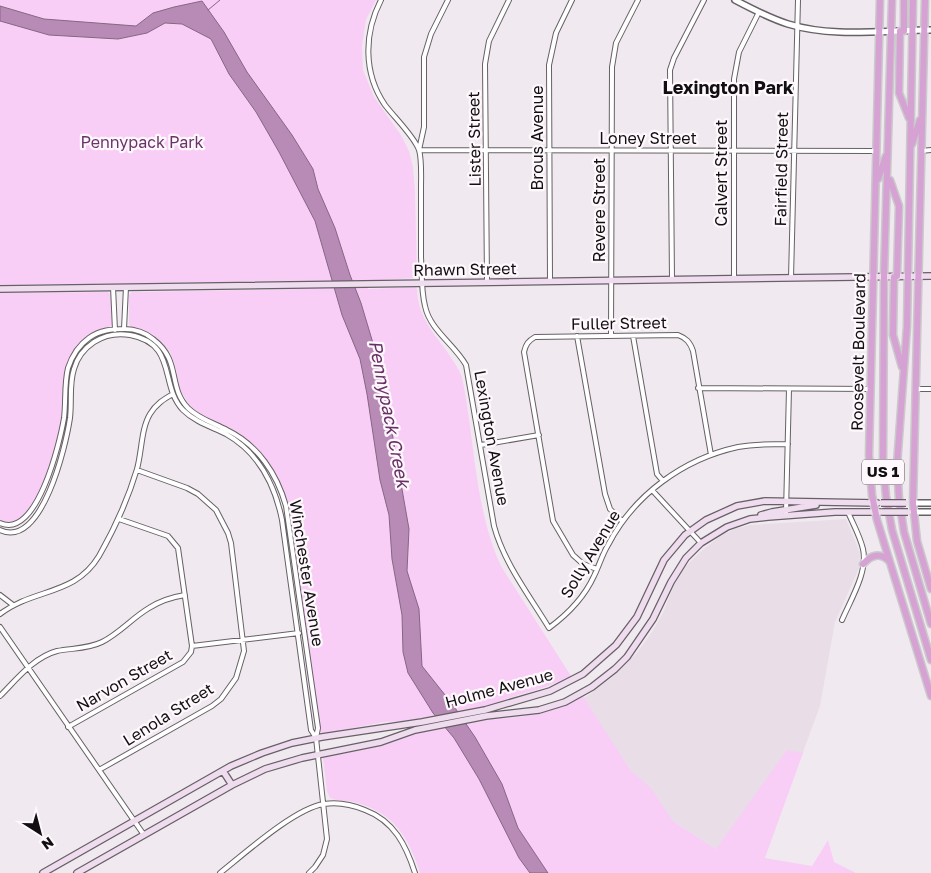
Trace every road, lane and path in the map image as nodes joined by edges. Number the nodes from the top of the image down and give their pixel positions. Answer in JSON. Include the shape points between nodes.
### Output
{"nodes":[{"id":1,"x":381,"y":0,"type":"edge"},
{"id":2,"x":448,"y":0,"type":"edge"},
{"id":3,"x":509,"y":0,"type":"edge"},
{"id":4,"x":572,"y":0,"type":"edge"},
{"id":5,"x":638,"y":0,"type":"edge"},
{"id":6,"x":704,"y":0,"type":"edge"},
{"id":7,"x":735,"y":0,"type":"edge"},
{"id":8,"x":798,"y":0,"type":"edge"},
{"id":9,"x":880,"y":0,"type":"edge"},
{"id":10,"x":892,"y":0,"type":"edge"},
{"id":11,"x":904,"y":0,"type":"edge"},
{"id":12,"x":913,"y":0,"type":"edge"},
{"id":13,"x":925,"y":0,"type":"edge"},
{"id":14,"x":759,"y":12,"type":"junction"},
{"id":15,"x":797,"y":26,"type":"junction"},
{"id":16,"x":928,"y":30,"type":"edge"},
{"id":17,"x":892,"y":31,"type":"junction"},
{"id":18,"x":902,"y":31,"type":"junction"},
{"id":19,"x":912,"y":31,"type":"junction"},
{"id":20,"x":880,"y":32,"type":"junction"},
{"id":21,"x":922,"y":113,"type":"junction"},
{"id":22,"x":910,"y":122,"type":"junction"},
{"id":23,"x":889,"y":147,"type":"junction"},
{"id":24,"x":419,"y":150,"type":"junction"},
{"id":25,"x":548,"y":150,"type":"junction"},
{"id":26,"x":612,"y":150,"type":"junction"},
{"id":27,"x":671,"y":150,"type":"junction"},
{"id":28,"x":734,"y":150,"type":"junction"},
{"id":29,"x":921,"y":150,"type":"junction"},
{"id":30,"x":931,"y":150,"type":"edge"},
{"id":31,"x":487,"y":151,"type":"junction"},
{"id":32,"x":794,"y":151,"type":"junction"},
{"id":33,"x":877,"y":151,"type":"junction"},
{"id":34,"x":909,"y":152,"type":"junction"},
{"id":35,"x":888,"y":171,"type":"junction"},
{"id":36,"x":876,"y":187,"type":"junction"},
{"id":37,"x":896,"y":276,"type":"junction"},
{"id":38,"x":908,"y":276,"type":"junction"},
{"id":39,"x":918,"y":276,"type":"junction"},
{"id":40,"x":931,"y":276,"type":"edge"},
{"id":41,"x":874,"y":277,"type":"junction"},
{"id":42,"x":884,"y":277,"type":"junction"},
{"id":43,"x":791,"y":278,"type":"junction"},
{"id":44,"x":672,"y":279,"type":"junction"},
{"id":45,"x":734,"y":279,"type":"junction"},
{"id":46,"x":612,"y":280,"type":"junction"},
{"id":47,"x":550,"y":281,"type":"junction"},
{"id":48,"x":487,"y":282,"type":"junction"},
{"id":49,"x":422,"y":283,"type":"junction"},
{"id":50,"x":113,"y":287,"type":"junction"},
{"id":51,"x":126,"y":287,"type":"junction"},
{"id":52,"x":0,"y":289,"type":"edge"},
{"id":53,"x":115,"y":329,"type":"junction"},
{"id":54,"x":124,"y":329,"type":"junction"},
{"id":55,"x":116,"y":334,"type":"junction"},
{"id":56,"x":124,"y":334,"type":"junction"},
{"id":57,"x":577,"y":336,"type":"junction"},
{"id":58,"x":611,"y":336,"type":"junction"},
{"id":59,"x":633,"y":336,"type":"junction"},
{"id":60,"x":903,"y":375,"type":"junction"},
{"id":61,"x":698,"y":388,"type":"junction"},
{"id":62,"x":789,"y":389,"type":"junction"},
{"id":63,"x":871,"y":389,"type":"junction"},
{"id":64,"x":915,"y":389,"type":"junction"},
{"id":65,"x":931,"y":389,"type":"edge"},
{"id":66,"x":178,"y":392,"type":"junction"},
{"id":67,"x":173,"y":395,"type":"junction"},
{"id":68,"x":64,"y":417,"type":"junction"},
{"id":69,"x":70,"y":418,"type":"junction"},
{"id":70,"x":539,"y":435,"type":"junction"},
{"id":71,"x":246,"y":442,"type":"junction"},
{"id":72,"x":788,"y":444,"type":"junction"},
{"id":73,"x":481,"y":445,"type":"junction"},
{"id":74,"x":243,"y":446,"type":"junction"},
{"id":75,"x":711,"y":455,"type":"junction"},
{"id":76,"x":137,"y":470,"type":"junction"},
{"id":77,"x":663,"y":481,"type":"junction"},
{"id":78,"x":652,"y":490,"type":"junction"},
{"id":79,"x":786,"y":501,"type":"junction"},
{"id":80,"x":828,"y":502,"type":"junction"},
{"id":81,"x":877,"y":503,"type":"junction"},
{"id":82,"x":909,"y":503,"type":"junction"},
{"id":83,"x":931,"y":503,"type":"edge"},
{"id":84,"x":786,"y":509,"type":"junction"},
{"id":85,"x":848,"y":512,"type":"junction"},
{"id":86,"x":878,"y":512,"type":"junction"},
{"id":87,"x":910,"y":512,"type":"junction"},
{"id":88,"x":931,"y":512,"type":"edge"},
{"id":89,"x":786,"y":516,"type":"junction"},
{"id":90,"x":25,"y":518,"type":"junction"},
{"id":91,"x":118,"y":519,"type":"junction"},
{"id":92,"x":750,"y":520,"type":"junction"},
{"id":93,"x":622,"y":521,"type":"junction"},
{"id":94,"x":0,"y":523,"type":"edge"},
{"id":95,"x":30,"y":523,"type":"junction"},
{"id":96,"x":0,"y":530,"type":"edge"},
{"id":97,"x":690,"y":531,"type":"junction"},
{"id":98,"x":290,"y":534,"type":"junction"},
{"id":99,"x":284,"y":535,"type":"junction"},
{"id":100,"x":701,"y":543,"type":"junction"},
{"id":101,"x":890,"y":563,"type":"junction"},
{"id":102,"x":863,"y":564,"type":"junction"},
{"id":103,"x":597,"y":569,"type":"junction"},
{"id":104,"x":931,"y":589,"type":"edge"},
{"id":105,"x":185,"y":594,"type":"junction"},
{"id":106,"x":0,"y":595,"type":"edge"},
{"id":107,"x":13,"y":605,"type":"junction"},
{"id":108,"x":0,"y":614,"type":"edge"},
{"id":109,"x":842,"y":620,"type":"dead end"},
{"id":110,"x":931,"y":624,"type":"edge"},
{"id":111,"x":0,"y":627,"type":"edge"},
{"id":112,"x":549,"y":628,"type":"joint"},
{"id":113,"x":304,"y":632,"type":"junction"},
{"id":114,"x":298,"y":633,"type":"junction"},
{"id":115,"x":244,"y":640,"type":"junction"},
{"id":116,"x":192,"y":646,"type":"junction"},
{"id":117,"x":931,"y":660,"type":"edge"},
{"id":118,"x":28,"y":668,"type":"junction"},
{"id":119,"x":0,"y":696,"type":"edge"},
{"id":120,"x":931,"y":696,"type":"edge"},
{"id":121,"x":485,"y":713,"type":"junction"},
{"id":122,"x":423,"y":725,"type":"junction"},
{"id":123,"x":68,"y":727,"type":"junction"},
{"id":124,"x":316,"y":738,"type":"junction"},
{"id":125,"x":319,"y":755,"type":"junction"},
{"id":126,"x":99,"y":770,"type":"junction"},
{"id":127,"x":223,"y":771,"type":"junction"},
{"id":128,"x":232,"y":785,"type":"junction"},
{"id":129,"x":324,"y":804,"type":"junction"},
{"id":130,"x":134,"y":821,"type":"junction"},
{"id":131,"x":144,"y":835,"type":"junction"},
{"id":132,"x":43,"y":873,"type":"edge"},
{"id":133,"x":77,"y":873,"type":"edge"},
{"id":134,"x":220,"y":873,"type":"edge"},
{"id":135,"x":309,"y":873,"type":"edge"},
{"id":136,"x":415,"y":873,"type":"edge"}],
"edges":[{"from":1,"to":24,"type":"street","via":[[368,37],[370,71],[384,104]]},
{"from":2,"to":24,"type":"street","name":"Lexington Avenue","via":[[424,57],[424,126]]},
{"from":3,"to":31,"type":"street","name":"Lister Street","via":[[492,34],[485,64]]},
{"from":4,"to":25,"type":"street","name":"Brous Avenue","via":[[551,52]]},
{"from":5,"to":26,"type":"street","name":"Revere Street","via":[[619,36],[613,57]]},
{"from":6,"to":27,"type":"street","via":[[672,64]]},
{"from":7,"to":14,"type":"street"},
{"from":8,"to":15,"type":"street","name":"Fairfield Street"},
{"from":9,"to":20,"type":"highway","name":"Roosevelt Boulevard","number":"US 1"},
{"from":10,"to":17,"type":"highway","name":"Roosevelt Boulevard","number":"US 1"},
{"from":11,"to":18,"type":"highway"},
{"from":12,"to":19,"type":"highway","number":"US 1"},
{"from":13,"to":16,"type":"highway","number":"US 1"},
{"from":14,"to":15,"type":"street"},
{"from":14,"to":28,"type":"street","name":"Calvert Street","via":[[739,52],[734,71]]},
{"from":15,"to":20,"type":"street","via":[[837,32]]},
{"from":15,"to":32,"type":"street","name":"Fairfield Street"},
{"from":16,"to":19,"type":"street"},
{"from":16,"to":21,"type":"highway","number":"US 1"},
{"from":17,"to":18,"type":"street"},
{"from":17,"to":20,"type":"street"},
{"from":17,"to":23,"type":"highway","name":"Roosevelt Boulevard","number":"US 1"},
{"from":18,"to":19,"type":"street"},
{"from":18,"to":22,"type":"highway","via":[[899,93]]},
{"from":19,"to":22,"type":"highway","number":"US 1"},
{"from":20,"to":33,"type":"highway","name":"Roosevelt Boulevard","number":"US 1"},
{"from":21,"to":29,"type":"highway","number":"US 1"},
{"from":21,"to":34,"type":"highway"},
{"from":22,"to":34,"type":"highway","number":"US 1"},
{"from":23,"to":35,"type":"highway","name":"Roosevelt Boulevard","number":"US 1"},
{"from":23,"to":36,"type":"highway"},
{"from":24,"to":31,"type":"street","name":"Loney Street"},
{"from":24,"to":49,"type":"street","name":"Lexington Avenue"},
{"from":25,"to":26,"type":"street","name":"Loney Street"},
{"from":25,"to":31,"type":"street","name":"Loney Street"},
{"from":25,"to":47,"type":"street","name":"Brous Avenue"},
{"from":26,"to":27,"type":"street","name":"Loney Street"},
{"from":26,"to":46,"type":"street","name":"Revere Street"},
{"from":27,"to":28,"type":"street","name":"Loney Street"},
{"from":27,"to":44,"type":"street"},
{"from":28,"to":32,"type":"street","name":"Loney Street"},
{"from":28,"to":45,"type":"street","name":"Calvert Street"},
{"from":29,"to":30,"type":"street"},
{"from":29,"to":39,"type":"highway","number":"US 1"},
{"from":31,"to":48,"type":"street","name":"Lister Street"},
{"from":32,"to":33,"type":"street","name":"Loney Street"},
{"from":32,"to":43,"type":"street","name":"Fairfield Street"},
{"from":33,"to":36,"type":"highway","name":"Roosevelt Boulevard","number":"US 1"},
{"from":34,"to":38,"type":"highway","number":"US 1"},
{"from":35,"to":37,"type":"highway","via":[[899,206]]},
{"from":35,"to":42,"type":"highway","name":"Roosevelt Boulevard","number":"US 1"},
{"from":36,"to":41,"type":"highway","name":"Roosevelt Boulevard","number":"US 1"},
{"from":37,"to":38,"type":"main road","name":"Rhawn Street"},
{"from":37,"to":42,"type":"main road","name":"Rhawn Street"},
{"from":37,"to":60,"type":"highway","via":[[893,335]]},
{"from":38,"to":39,"type":"main road","name":"Rhawn Street"},
{"from":38,"to":60,"type":"highway","number":"US 1"},
{"from":39,"to":40,"type":"main road","name":"Rhawn Street"},
{"from":39,"to":64,"type":"highway","number":"US 1"},
{"from":41,"to":42,"type":"main road","name":"Rhawn Street"},
{"from":41,"to":43,"type":"main road","name":"Rhawn Street"},
{"from":41,"to":63,"type":"highway","name":"Roosevelt Boulevard","number":"US 1"},
{"from":42,"to":117,"type":"highway","name":"Roosevelt Boulevard","number":"US 1","via":[[882,446],[886,496],[896,546]]},
{"from":43,"to":45,"type":"main road","name":"Rhawn Street"},
{"from":44,"to":45,"type":"main road","name":"Rhawn Street"},
{"from":44,"to":46,"type":"main road","name":"Rhawn Street"},
{"from":46,"to":47,"type":"main road","name":"Rhawn Street"},
{"from":46,"to":58,"type":"street","name":"Revere Street"},
{"from":47,"to":48,"type":"main road","name":"Rhawn Street"},
{"from":48,"to":49,"type":"main road","name":"Rhawn Street"},
{"from":49,"to":51,"type":"main road","name":"Rhawn Street"},
{"from":49,"to":73,"type":"street","name":"Lexington Avenue","via":[[430,320],[466,364]]},
{"from":50,"to":51,"type":"main road","name":"Rhawn Street"},
{"from":50,"to":52,"type":"main road","name":"Rhawn Street"},
{"from":50,"to":53,"type":"street"},
{"from":51,"to":54,"type":"street"},
{"from":53,"to":54,"type":"street","name":"Winchester Avenue"},
{"from":53,"to":55,"type":"street"},
{"from":53,"to":68,"type":"street","name":"Winchester Avenue","via":[[91,336],[74,355],[68,370]]},
{"from":54,"to":56,"type":"street"},
{"from":54,"to":66,"type":"street","name":"Winchester Avenue","via":[[145,333],[161,345],[170,357]]},
{"from":55,"to":56,"type":"street","name":"Winchester Avenue"},
{"from":55,"to":69,"type":"street","name":"Winchester Avenue","via":[[87,347],[77,361],[72,376]]},
{"from":56,"to":67,"type":"street","name":"Winchester Avenue","via":[[140,337],[161,355]]},
{"from":57,"to":58,"type":"street","name":"Fuller Street"},
{"from":57,"to":70,"type":"street","name":"Fuller Street","via":[[535,337],[526,345],[524,352]]},
{"from":57,"to":93,"type":"street","via":[[605,494],[610,509]]},
{"from":58,"to":59,"type":"street","name":"Fuller Street"},
{"from":59,"to":61,"type":"street","name":"Fuller Street","via":[[678,335],[684,338],[692,348]]},
{"from":59,"to":77,"type":"street","via":[[657,474]]},
{"from":60,"to":110,"type":"highway","number":"US 1","via":[[897,448],[899,499],[908,547]]},
{"from":61,"to":62,"type":"street"},
{"from":61,"to":75,"type":"street"},
{"from":62,"to":63,"type":"street"},
{"from":62,"to":72,"type":"street"},
{"from":63,"to":81,"type":"highway","name":"Roosevelt Boulevard","number":"US 1","via":[[870,469]]},
{"from":64,"to":65,"type":"street"},
{"from":64,"to":82,"type":"highway","number":"US 1"},
{"from":66,"to":67,"type":"street"},
{"from":66,"to":71,"type":"street","name":"Winchester Avenue","via":[[196,414]]},
{"from":67,"to":74,"type":"street","name":"Winchester Avenue","via":[[177,404],[192,418]]},
{"from":67,"to":76,"type":"street","via":[[156,406],[150,415]]},
{"from":68,"to":69,"type":"street"},
{"from":68,"to":90,"type":"street","name":"Winchester Avenue","via":[[49,474]]},
{"from":69,"to":95,"type":"street","name":"Winchester Avenue","via":[[56,474]]},
{"from":70,"to":73,"type":"street"},
{"from":70,"to":103,"type":"street","via":[[557,530],[573,555],[583,564]]},
{"from":71,"to":74,"type":"street"},
{"from":71,"to":98,"type":"street","name":"Winchester Avenue","via":[[274,475],[286,506]]},
{"from":72,"to":75,"type":"street","name":"Solly Avenue","via":[[738,447]]},
{"from":72,"to":79,"type":"street"},
{"from":73,"to":112,"type":"street","name":"Lexington Avenue","via":[[499,543]]},
{"from":74,"to":99,"type":"street","name":"Winchester Avenue","via":[[260,466],[275,492]]},
{"from":75,"to":77,"type":"street","name":"Solly Avenue"},
{"from":76,"to":91,"type":"street"},
{"from":76,"to":115,"type":"street","name":"Lenola Street","via":[[192,490],[219,515],[231,543]]},
{"from":77,"to":78,"type":"street","name":"Solly Avenue"},
{"from":78,"to":93,"type":"street","name":"Solly Avenue"},
{"from":78,"to":97,"type":"street"},
{"from":79,"to":80,"type":"main road","name":"Holme Avenue"},
{"from":79,"to":84,"type":"street"},
{"from":79,"to":97,"type":"main road","name":"Holme Avenue","via":[[737,506]]},
{"from":80,"to":81,"type":"main road","name":"Holme Avenue"},
{"from":80,"to":84,"type":"main road"},
{"from":81,"to":82,"type":"main road","name":"Holme Avenue","bridge":true},
{"from":81,"to":86,"type":"highway","name":"Roosevelt Boulevard","number":"US 1"},
{"from":82,"to":83,"type":"street"},
{"from":82,"to":87,"type":"highway","number":"US 1"},
{"from":84,"to":89,"type":"street"},
{"from":84,"to":92,"type":"main road"},
{"from":85,"to":86,"type":"main road","name":"Holme Avenue"},
{"from":85,"to":89,"type":"main road","name":"Holme Avenue"},
{"from":85,"to":102,"type":"street","via":[[861,544]]},
{"from":86,"to":87,"type":"main road","name":"Holme Avenue","bridge":true},
{"from":86,"to":101,"type":"highway","name":"Roosevelt Boulevard","number":"US 1"},
{"from":87,"to":88,"type":"street"},
{"from":87,"to":104,"type":"highway","number":"US 1"},
{"from":89,"to":92,"type":"main road","name":"Holme Avenue"},
{"from":90,"to":94,"type":"street","via":[[12,525]]},
{"from":90,"to":95,"type":"street"},
{"from":91,"to":105,"type":"street","via":[[172,540],[178,548]]},
{"from":91,"to":107,"type":"street","via":[[99,557],[80,578],[68,586]]},
{"from":92,"to":100,"type":"main road","name":"Holme Avenue","via":[[727,527]]},
{"from":93,"to":103,"type":"street","name":"Solly Avenue"},
{"from":95,"to":96,"type":"street","via":[[16,532]]},
{"from":97,"to":100,"type":"street"},
{"from":97,"to":121,"type":"main road","name":"Holme Avenue","via":[[664,560],[627,631],[598,663],[550,691]]},
{"from":98,"to":99,"type":"street"},
{"from":98,"to":113,"type":"street","name":"Winchester Avenue"},
{"from":99,"to":114,"type":"street","name":"Winchester Avenue"},
{"from":100,"to":121,"type":"main road","name":"Holme Avenue","via":[[679,568],[639,641],[615,670],[565,702],[539,710]]},
{"from":101,"to":102,"type":"highway","via":[[876,555]]},
{"from":101,"to":120,"type":"highway","name":"Roosevelt Boulevard","number":"US 1"},
{"from":102,"to":109,"type":"street"},
{"from":103,"to":112,"type":"street","name":"Solly Avenue","via":[[575,606]]},
{"from":105,"to":116,"type":"street"},
{"from":105,"to":118,"type":"street","via":[[148,608],[102,642],[51,653]]},
{"from":106,"to":107,"type":"street"},
{"from":107,"to":108,"type":"street"},
{"from":111,"to":118,"type":"street"},
{"from":113,"to":114,"type":"street","name":"Narvon Street"},
{"from":113,"to":124,"type":"street","name":"Winchester Avenue","via":[[318,728]]},
{"from":114,"to":115,"type":"street","name":"Narvon Street"},
{"from":114,"to":124,"type":"street","name":"Winchester Avenue","via":[[311,730]]},
{"from":115,"to":116,"type":"street","name":"Narvon Street"},
{"from":115,"to":126,"type":"street","name":"Lenola Street","via":[[236,678],[221,699]]},
{"from":116,"to":123,"type":"street","name":"Narvon Street","via":[[183,662]]},
{"from":118,"to":119,"type":"street"},
{"from":118,"to":123,"type":"street"},
{"from":121,"to":122,"type":"main road","name":"Holme Avenue"},
{"from":122,"to":124,"type":"main road","name":"Holme Avenue"},
{"from":122,"to":125,"type":"main road","name":"Holme Avenue","via":[[381,742]]},
{"from":123,"to":126,"type":"street"},
{"from":124,"to":125,"type":"street","name":"Winchester Avenue"},
{"from":124,"to":127,"type":"main road","name":"Holme Avenue","via":[[269,750]]},
{"from":125,"to":128,"type":"main road","name":"Holme Avenue","via":[[265,770]]},
{"from":125,"to":129,"type":"street","name":"Winchester Avenue"},
{"from":126,"to":130,"type":"street"},
{"from":127,"to":128,"type":"main road"},
{"from":127,"to":130,"type":"main road","name":"Holme Avenue"},
{"from":128,"to":131,"type":"main road","name":"Holme Avenue"},
{"from":129,"to":134,"type":"street","via":[[290,819]]},
{"from":129,"to":135,"type":"street","name":"Winchester Avenue","via":[[326,847],[320,861]]},
{"from":129,"to":136,"type":"street","via":[[357,807],[384,820],[400,837]]},
{"from":130,"to":131,"type":"street"},
{"from":130,"to":132,"type":"main road","name":"Holme Avenue"},
{"from":131,"to":133,"type":"main road","name":"Holme Avenue"}]}
